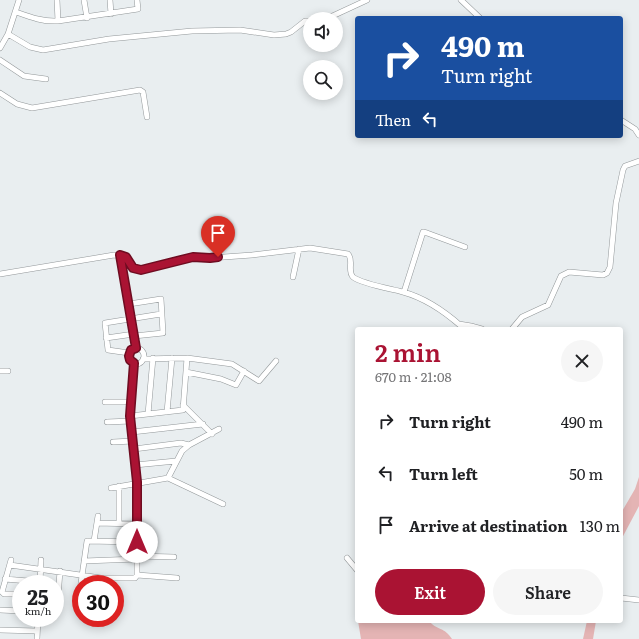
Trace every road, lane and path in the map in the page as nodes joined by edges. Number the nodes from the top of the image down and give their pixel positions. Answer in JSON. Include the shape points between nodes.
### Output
{"nodes":[{"id":1,"x":19,"y":0,"type":"edge"},
{"id":2,"x":57,"y":0,"type":"edge"},
{"id":3,"x":84,"y":0,"type":"edge"},
{"id":4,"x":110,"y":0,"type":"edge"},
{"id":5,"x":137,"y":0,"type":"edge"},
{"id":6,"x":368,"y":0,"type":"edge"},
{"id":7,"x":461,"y":0,"type":"edge"},
{"id":8,"x":16,"y":12,"type":"junction"},
{"id":9,"x":341,"y":12,"type":"edge"},
{"id":10,"x":111,"y":14,"type":"junction"},
{"id":11,"x":478,"y":16,"type":"edge"},
{"id":12,"x":87,"y":18,"type":"junction"},
{"id":13,"x":58,"y":21,"type":"junction"},
{"id":14,"x":303,"y":23,"type":"edge"},
{"id":15,"x":8,"y":34,"type":"junction"},
{"id":16,"x":0,"y":48,"type":"edge"},
{"id":17,"x":0,"y":60,"type":"edge"},
{"id":18,"x":46,"y":79,"type":"dead end"},
{"id":19,"x":0,"y":93,"type":"edge"},
{"id":20,"x":147,"y":116,"type":"dead end"},
{"id":21,"x":623,"y":121,"type":"edge"},
{"id":22,"x":639,"y":135,"type":"edge"},
{"id":23,"x":639,"y":161,"type":"edge"},
{"id":24,"x":465,"y":247,"type":"dead end"},
{"id":25,"x":299,"y":249,"type":"junction"},
{"id":26,"x":120,"y":255,"type":"junction"},
{"id":27,"x":0,"y":274,"type":"edge"},
{"id":28,"x":293,"y":277,"type":"dead end"},
{"id":29,"x":404,"y":292,"type":"junction"},
{"id":30,"x":129,"y":304,"type":"junction"},
{"id":31,"x":161,"y":314,"type":"junction"},
{"id":32,"x":131,"y":319,"type":"junction"},
{"id":33,"x":460,"y":327,"type":"edge"},
{"id":34,"x":475,"y":327,"type":"edge"},
{"id":35,"x":514,"y":327,"type":"edge"},
{"id":36,"x":134,"y":335,"type":"junction"},
{"id":37,"x":106,"y":338,"type":"junction"},
{"id":38,"x":136,"y":348,"type":"junction"},
{"id":39,"x":129,"y":353,"type":"junction"},
{"id":40,"x":153,"y":358,"type":"junction"},
{"id":41,"x":172,"y":358,"type":"junction"},
{"id":42,"x":187,"y":358,"type":"junction"},
{"id":43,"x":143,"y":359,"type":"junction"},
{"id":44,"x":276,"y":361,"type":"dead end"},
{"id":45,"x":134,"y":363,"type":"junction"},
{"id":46,"x":0,"y":371,"type":"edge"},
{"id":47,"x":8,"y":371,"type":"dead end"},
{"id":48,"x":244,"y":371,"type":"junction"},
{"id":49,"x":186,"y":372,"type":"junction"},
{"id":50,"x":105,"y":402,"type":"dead end"},
{"id":51,"x":130,"y":402,"type":"junction"},
{"id":52,"x":183,"y":405,"type":"junction"},
{"id":53,"x":167,"y":412,"type":"junction"},
{"id":54,"x":148,"y":414,"type":"junction"},
{"id":55,"x":131,"y":418,"type":"junction"},
{"id":56,"x":107,"y":422,"type":"dead end"},
{"id":57,"x":203,"y":424,"type":"junction"},
{"id":58,"x":219,"y":429,"type":"dead end"},
{"id":59,"x":132,"y":432,"type":"junction"},
{"id":60,"x":212,"y":434,"type":"junction"},
{"id":61,"x":133,"y":441,"type":"junction"},
{"id":62,"x":113,"y":442,"type":"dead end"},
{"id":63,"x":189,"y":445,"type":"junction"},
{"id":64,"x":134,"y":449,"type":"junction"},
{"id":65,"x":176,"y":461,"type":"junction"},
{"id":66,"x":135,"y":465,"type":"junction"},
{"id":67,"x":168,"y":478,"type":"junction"},
{"id":68,"x":137,"y":482,"type":"junction"},
{"id":69,"x":119,"y":486,"type":"junction"},
{"id":70,"x":111,"y":488,"type":"dead end"},
{"id":71,"x":223,"y":504,"type":"dead end"},
{"id":72,"x":98,"y":516,"type":"dead end"},
{"id":73,"x":97,"y":523,"type":"junction"},
{"id":74,"x":119,"y":523,"type":"junction"},
{"id":75,"x":137,"y":524,"type":"junction"},
{"id":76,"x":94,"y":541,"type":"junction"},
{"id":77,"x":137,"y":542,"type":"junction"},
{"id":78,"x":174,"y":557,"type":"dead end"},
{"id":79,"x":137,"y":558,"type":"junction"},
{"id":80,"x":347,"y":558,"type":"dead end"},
{"id":81,"x":41,"y":560,"type":"dead end"},
{"id":82,"x":84,"y":560,"type":"junction"},
{"id":83,"x":355,"y":568,"type":"edge"},
{"id":84,"x":41,"y":569,"type":"junction"},
{"id":85,"x":60,"y":571,"type":"junction"},
{"id":86,"x":82,"y":574,"type":"junction"},
{"id":87,"x":41,"y":575,"type":"edge"},
{"id":88,"x":60,"y":575,"type":"edge"},
{"id":89,"x":86,"y":575,"type":"edge"},
{"id":90,"x":137,"y":575,"type":"junction"},
{"id":91,"x":124,"y":578,"type":"edge"},
{"id":92,"x":177,"y":578,"type":"dead end"},
{"id":93,"x":5,"y":579,"type":"junction"},
{"id":94,"x":12,"y":580,"type":"edge"},
{"id":95,"x":12,"y":594,"type":"edge"},
{"id":96,"x":623,"y":598,"type":"edge"},
{"id":97,"x":639,"y":600,"type":"edge"},
{"id":98,"x":0,"y":610,"type":"edge"},
{"id":99,"x":12,"y":611,"type":"edge"},
{"id":100,"x":37,"y":627,"type":"edge"},
{"id":101,"x":0,"y":630,"type":"edge"},
{"id":102,"x":37,"y":631,"type":"junction"},
{"id":103,"x":37,"y":639,"type":"edge"}],
"edges":[{"from":1,"to":8,"type":"street"},
{"from":2,"to":13,"type":"street"},
{"from":3,"to":12,"type":"street"},
{"from":4,"to":10,"type":"street"},
{"from":5,"to":10,"type":"street","via":[[138,9]]},
{"from":6,"to":9,"type":"street"},
{"from":7,"to":11,"type":"street"},
{"from":8,"to":13,"type":"street","via":[[49,22]]},
{"from":8,"to":15,"type":"street"},
{"from":10,"to":12,"type":"street"},
{"from":12,"to":13,"type":"street"},
{"from":14,"to":15,"type":"street","via":[[286,34],[274,35],[240,30],[192,30],[109,39],[43,50],[30,47]]},
{"from":15,"to":16,"type":"street"},
{"from":17,"to":18,"type":"street","via":[[24,76]]},
{"from":19,"to":20,"type":"street","via":[[17,104],[32,108],[140,90],[143,92]]},
{"from":21,"to":22,"type":"street"},
{"from":23,"to":35,"type":"street","via":[[625,166],[622,176],[616,203],[609,271],[603,275],[565,273],[561,276],[548,305],[522,318]]},
{"from":24,"to":29,"type":"street","via":[[422,232]]},
{"from":25,"to":26,"type":"street","via":[[252,255],[193,257],[141,270],[133,268],[126,257]]},
{"from":25,"to":28,"type":"street"},
{"from":25,"to":29,"type":"street","via":[[310,248],[348,254],[353,277]]},
{"from":26,"to":27,"type":"street"},
{"from":26,"to":30,"type":"street"},
{"from":29,"to":33,"type":"street","via":[[436,307]]},
{"from":30,"to":31,"type":"street","via":[[160,299]]},
{"from":30,"to":32,"type":"street"},
{"from":31,"to":32,"type":"street"},
{"from":31,"to":36,"type":"street","via":[[163,333]]},
{"from":32,"to":36,"type":"street"},
{"from":32,"to":37,"type":"street","via":[[105,323]]},
{"from":33,"to":34,"type":"street"},
{"from":36,"to":37,"type":"street"},
{"from":36,"to":38,"type":"street"},
{"from":37,"to":39,"type":"street","via":[[108,350]]},
{"from":38,"to":39,"type":"street"},
{"from":38,"to":43,"type":"street","via":[[143,352]]},
{"from":39,"to":45,"type":"street","via":[[129,358]]},
{"from":40,"to":41,"type":"street"},
{"from":40,"to":43,"type":"street"},
{"from":40,"to":54,"type":"street"},
{"from":41,"to":42,"type":"street"},
{"from":41,"to":53,"type":"street"},
{"from":42,"to":48,"type":"street","via":[[232,364]]},
{"from":42,"to":49,"type":"street"},
{"from":43,"to":45,"type":"street"},
{"from":44,"to":48,"type":"street","via":[[259,381]]},
{"from":45,"to":51,"type":"street"},
{"from":46,"to":47,"type":"street"},
{"from":48,"to":49,"type":"street","via":[[236,385],[222,379]]},
{"from":49,"to":52,"type":"street"},
{"from":50,"to":51,"type":"street"},
{"from":51,"to":55,"type":"street"},
{"from":52,"to":53,"type":"street","via":[[183,410]]},
{"from":52,"to":57,"type":"street"},
{"from":53,"to":54,"type":"street"},
{"from":54,"to":55,"type":"street"},
{"from":55,"to":56,"type":"street"},
{"from":55,"to":59,"type":"street"},
{"from":57,"to":59,"type":"street"},
{"from":57,"to":60,"type":"street"},
{"from":58,"to":60,"type":"street"},
{"from":59,"to":61,"type":"street"},
{"from":60,"to":63,"type":"street"},
{"from":61,"to":62,"type":"street"},
{"from":61,"to":64,"type":"street"},
{"from":63,"to":64,"type":"street","via":[[181,443]]},
{"from":63,"to":65,"type":"street"},
{"from":64,"to":66,"type":"street"},
{"from":65,"to":66,"type":"street"},
{"from":65,"to":67,"type":"street"},
{"from":66,"to":68,"type":"street"},
{"from":67,"to":68,"type":"street"},
{"from":67,"to":71,"type":"street"},
{"from":68,"to":69,"type":"street"},
{"from":68,"to":75,"type":"street"},
{"from":69,"to":70,"type":"street"},
{"from":69,"to":74,"type":"street"},
{"from":72,"to":73,"type":"street"},
{"from":73,"to":74,"type":"street"},
{"from":73,"to":76,"type":"street"},
{"from":74,"to":75,"type":"street"},
{"from":75,"to":77,"type":"street"},
{"from":76,"to":77,"type":"street"},
{"from":76,"to":82,"type":"street","via":[[86,541]]},
{"from":77,"to":79,"type":"street"},
{"from":78,"to":79,"type":"street"},
{"from":79,"to":82,"type":"street"},
{"from":79,"to":90,"type":"street"},
{"from":80,"to":83,"type":"street"},
{"from":81,"to":84,"type":"street"},
{"from":82,"to":86,"type":"street"},
{"from":84,"to":85,"type":"street"},
{"from":84,"to":87,"type":"street"},
{"from":84,"to":93,"type":"street","via":[[11,562]]},
{"from":85,"to":86,"type":"street"},
{"from":85,"to":88,"type":"street"},
{"from":86,"to":89,"type":"street"},
{"from":90,"to":91,"type":"street","via":[[135,578]]},
{"from":90,"to":92,"type":"street"},
{"from":93,"to":94,"type":"street"},
{"from":93,"to":95,"type":"street","via":[[2,592]]},
{"from":96,"to":97,"type":"street"},
{"from":98,"to":99,"type":"street"},
{"from":100,"to":102,"type":"street"},
{"from":101,"to":102,"type":"street"},
{"from":102,"to":103,"type":"street"}]}
